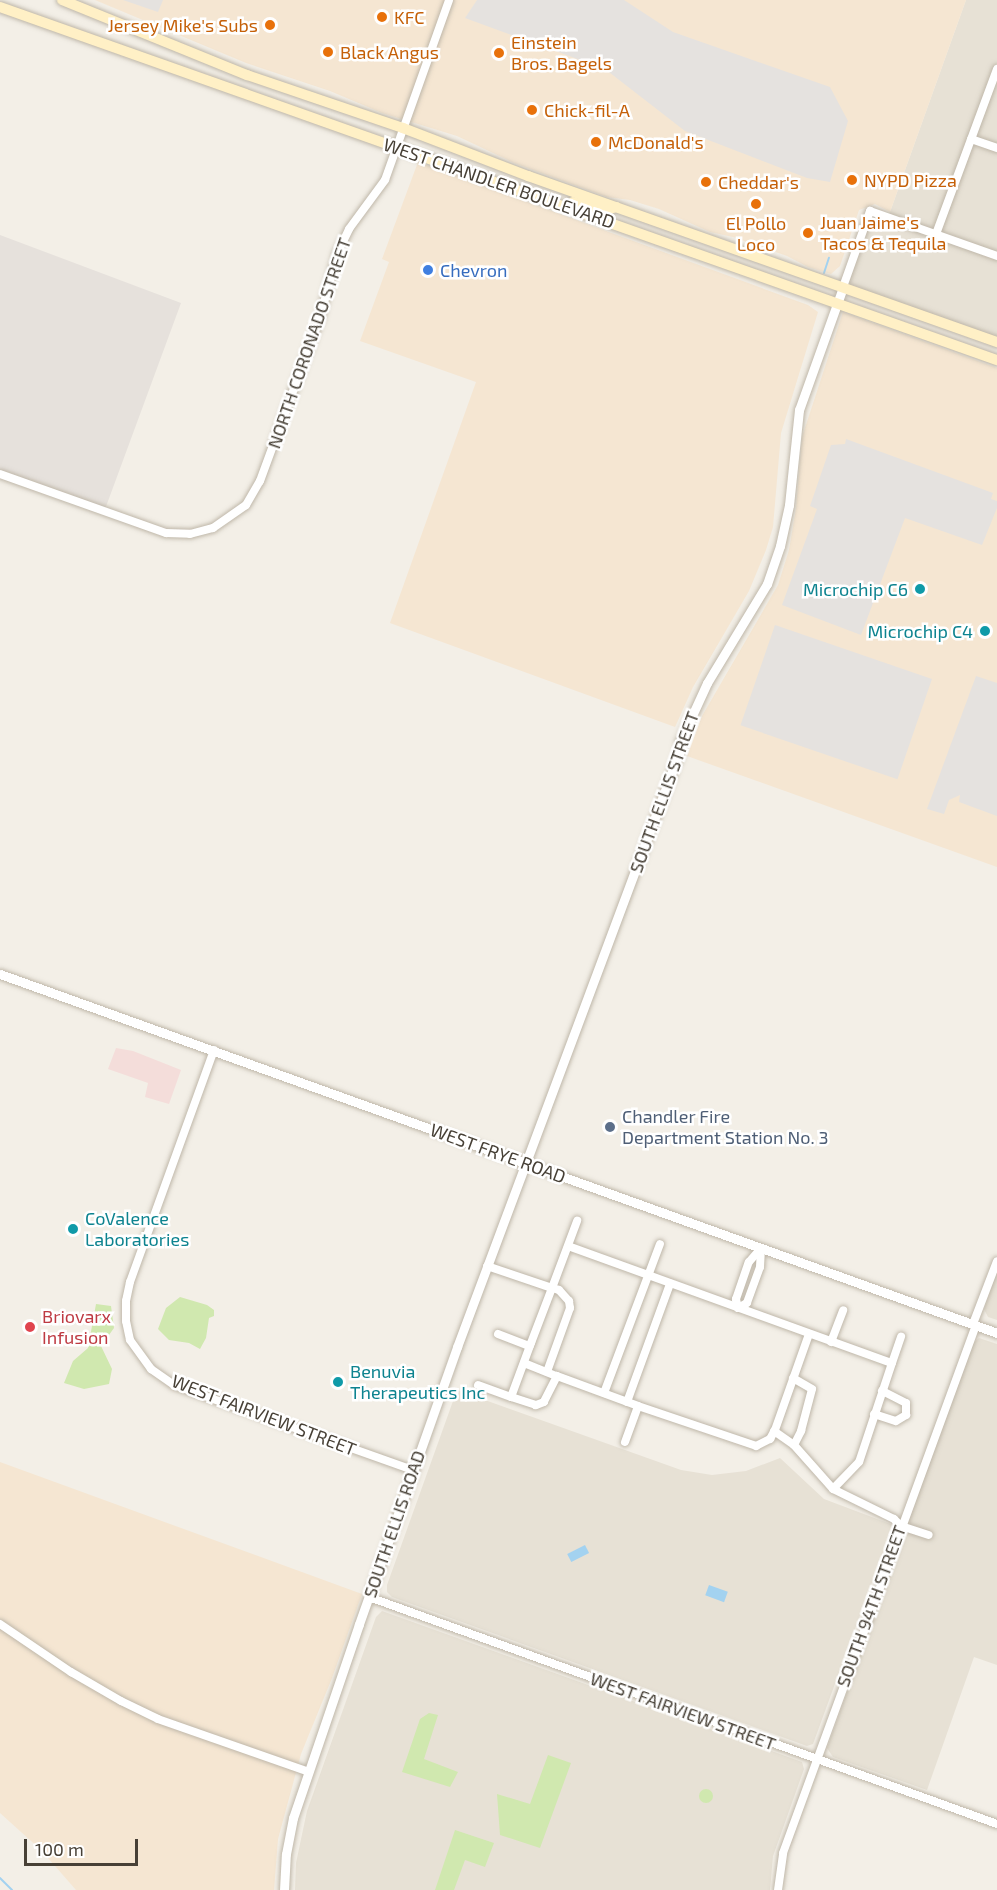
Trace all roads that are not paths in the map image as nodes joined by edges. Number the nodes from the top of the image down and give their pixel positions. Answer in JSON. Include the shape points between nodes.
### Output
{"nodes":[{"id":1,"x":62,"y":0,"type":"edge"},
{"id":2,"x":449,"y":0,"type":"edge"},
{"id":3,"x":0,"y":7,"type":"edge"},
{"id":4,"x":997,"y":69,"type":"edge"},
{"id":5,"x":403,"y":128,"type":"junction"},
{"id":6,"x":972,"y":139,"type":"junction"},
{"id":7,"x":396,"y":147,"type":"junction"},
{"id":8,"x":997,"y":148,"type":"edge"},
{"id":9,"x":553,"y":202,"type":"junction"},
{"id":10,"x":616,"y":207,"type":"junction"},
{"id":11,"x":936,"y":234,"type":"junction"},
{"id":12,"x":997,"y":256,"type":"edge"},
{"id":13,"x":843,"y":287,"type":"junction"},
{"id":14,"x":837,"y":303,"type":"junction"},
{"id":15,"x":997,"y":342,"type":"edge"},
{"id":16,"x":997,"y":360,"type":"edge"},
{"id":17,"x":0,"y":474,"type":"edge"},
{"id":18,"x":0,"y":974,"type":"edge"},
{"id":19,"x":214,"y":1050,"type":"junction"},
{"id":20,"x":526,"y":1164,"type":"junction"},
{"id":21,"x":577,"y":1221,"type":"dead end"},
{"id":22,"x":660,"y":1244,"type":"dead end"},
{"id":23,"x":568,"y":1246,"type":"junction"},
{"id":24,"x":761,"y":1248,"type":"junction"},
{"id":25,"x":997,"y":1261,"type":"edge"},
{"id":26,"x":487,"y":1266,"type":"junction"},
{"id":27,"x":648,"y":1275,"type":"junction"},
{"id":28,"x":670,"y":1284,"type":"junction"},
{"id":29,"x":552,"y":1288,"type":"junction"},
{"id":30,"x":738,"y":1308,"type":"junction"},
{"id":31,"x":843,"y":1310,"type":"dead end"},
{"id":32,"x":975,"y":1324,"type":"junction"},
{"id":33,"x":997,"y":1333,"type":"edge"},
{"id":34,"x":498,"y":1334,"type":"dead end"},
{"id":35,"x":809,"y":1334,"type":"junction"},
{"id":36,"x":901,"y":1337,"type":"dead end"},
{"id":37,"x":831,"y":1341,"type":"junction"},
{"id":38,"x":530,"y":1346,"type":"junction"},
{"id":39,"x":892,"y":1363,"type":"junction"},
{"id":40,"x":524,"y":1364,"type":"junction"},
{"id":41,"x":547,"y":1372,"type":"junction"},
{"id":42,"x":557,"y":1376,"type":"junction"},
{"id":43,"x":793,"y":1378,"type":"junction"},
{"id":44,"x":478,"y":1385,"type":"dead end"},
{"id":45,"x":882,"y":1390,"type":"junction"},
{"id":46,"x":604,"y":1394,"type":"junction"},
{"id":47,"x":511,"y":1397,"type":"junction"},
{"id":48,"x":627,"y":1402,"type":"junction"},
{"id":49,"x":638,"y":1407,"type":"junction"},
{"id":50,"x":874,"y":1414,"type":"junction"},
{"id":51,"x":774,"y":1431,"type":"junction"},
{"id":52,"x":625,"y":1442,"type":"dead end"},
{"id":53,"x":794,"y":1445,"type":"junction"},
{"id":54,"x":413,"y":1470,"type":"junction"},
{"id":55,"x":833,"y":1489,"type":"junction"},
{"id":56,"x":901,"y":1526,"type":"junction"},
{"id":57,"x":929,"y":1535,"type":"dead end"},
{"id":58,"x":369,"y":1597,"type":"junction"},
{"id":59,"x":0,"y":1624,"type":"edge"},
{"id":60,"x":817,"y":1758,"type":"junction"},
{"id":61,"x":309,"y":1772,"type":"junction"},
{"id":62,"x":997,"y":1824,"type":"edge"},
{"id":63,"x":284,"y":1890,"type":"edge"},
{"id":64,"x":778,"y":1890,"type":"edge"}],
"edges":[{"from":1,"to":5,"type":"main road","name":"WEST CHANDLER BOULEVARD","via":[[247,75]]},
{"from":2,"to":5,"type":"street","name":"NORTH CORONADO STREET"},
{"from":3,"to":7,"type":"main road","name":"WEST CHANDLER BOULEVARD"},
{"from":4,"to":6,"type":"street"},
{"from":5,"to":7,"type":"street","name":"NORTH CORONADO STREET"},
{"from":5,"to":10,"type":"main road","name":"WEST CHANDLER BOULEVARD"},
{"from":6,"to":8,"type":"street"},
{"from":6,"to":11,"type":"street"},
{"from":7,"to":9,"type":"main road","name":"WEST CHANDLER BOULEVARD"},
{"from":7,"to":17,"type":"street","name":"NORTH CORONADO STREET","via":[[381,189],[349,229],[337,254],[320,318],[257,489],[232,517],[199,532],[174,534]]},
{"from":9,"to":10,"type":"main road","via":[[569,201],[603,211]]},
{"from":9,"to":14,"type":"main road","name":"WEST CHANDLER BOULEVARD"},
{"from":10,"to":13,"type":"main road","name":"WEST CHANDLER BOULEVARD"},
{"from":11,"to":12,"type":"street"},
{"from":11,"to":13,"type":"street","via":[[870,211]]},
{"from":13,"to":14,"type":"street","name":"SOUTH ELLIS STREET"},
{"from":13,"to":15,"type":"main road","name":"WEST CHANDLER BOULEVARD"},
{"from":14,"to":16,"type":"main road","name":"WEST CHANDLER BOULEVARD"},
{"from":14,"to":20,"type":"street","name":"SOUTH ELLIS STREET","via":[[799,410],[789,505],[774,565],[767,584],[691,714]]},
{"from":18,"to":19,"type":"street","name":"WEST FRYE ROAD"},
{"from":19,"to":20,"type":"street","name":"WEST FRYE ROAD"},
{"from":19,"to":54,"type":"street","name":"WEST FAIRVIEW STREET","via":[[130,1282],[126,1301],[130,1340],[152,1369],[174,1385]]},
{"from":20,"to":24,"type":"street","name":"WEST FRYE ROAD"},
{"from":20,"to":26,"type":"street","name":"SOUTH ELLIS ROAD"},
{"from":21,"to":23,"type":"street"},
{"from":22,"to":27,"type":"street"},
{"from":23,"to":27,"type":"street"},
{"from":23,"to":29,"type":"street"},
{"from":24,"to":30,"type":"street","via":[[749,1262],[736,1299]]},
{"from":24,"to":30,"type":"street","via":[[760,1267],[747,1303]]},
{"from":24,"to":32,"type":"street","name":"WEST FRYE ROAD"},
{"from":25,"to":32,"type":"street","name":"SOUTH 94TH STREET"},
{"from":26,"to":29,"type":"street"},
{"from":26,"to":54,"type":"street","name":"SOUTH ELLIS ROAD"},
{"from":27,"to":28,"type":"street"},
{"from":27,"to":46,"type":"street"},
{"from":28,"to":30,"type":"street"},
{"from":28,"to":48,"type":"street"},
{"from":29,"to":38,"type":"street"},
{"from":29,"to":41,"type":"street","via":[[565,1294],[570,1308]]},
{"from":30,"to":35,"type":"street"},
{"from":31,"to":37,"type":"street"},
{"from":32,"to":33,"type":"street","name":"WEST FRYE ROAD"},
{"from":32,"to":56,"type":"street","name":"SOUTH 94TH STREET"},
{"from":34,"to":38,"type":"street"},
{"from":35,"to":37,"type":"street"},
{"from":35,"to":43,"type":"street"},
{"from":36,"to":39,"type":"street"},
{"from":37,"to":39,"type":"street"},
{"from":38,"to":40,"type":"street"},
{"from":39,"to":45,"type":"street"},
{"from":40,"to":41,"type":"street"},
{"from":40,"to":47,"type":"street"},
{"from":41,"to":42,"type":"street"},
{"from":42,"to":46,"type":"street"},
{"from":42,"to":47,"type":"street","via":[[544,1402],[536,1405]]},
{"from":43,"to":51,"type":"street"},
{"from":43,"to":53,"type":"street","via":[[809,1386],[813,1393]]},
{"from":44,"to":47,"type":"street"},
{"from":45,"to":50,"type":"street"},
{"from":45,"to":50,"type":"street","via":[[906,1403],[906,1415],[896,1422]]},
{"from":46,"to":48,"type":"street"},
{"from":48,"to":49,"type":"street"},
{"from":49,"to":51,"type":"street","via":[[756,1446],[764,1444]]},
{"from":49,"to":52,"type":"street"},
{"from":50,"to":55,"type":"street","via":[[859,1461]]},
{"from":51,"to":53,"type":"street"},
{"from":53,"to":55,"type":"street"},
{"from":54,"to":58,"type":"street","name":"SOUTH ELLIS ROAD"},
{"from":55,"to":56,"type":"street"},
{"from":56,"to":57,"type":"street"},
{"from":56,"to":60,"type":"street","name":"SOUTH 94TH STREET"},
{"from":58,"to":60,"type":"street","name":"WEST FAIRVIEW STREET"},
{"from":58,"to":61,"type":"street","name":"SOUTH ELLIS ROAD"},
{"from":59,"to":61,"type":"street","via":[[121,1701],[168,1723]]},
{"from":60,"to":62,"type":"street","name":"WEST FAIRVIEW STREET"},
{"from":60,"to":64,"type":"street","name":"SOUTH 94TH STREET","via":[[783,1853]]},
{"from":61,"to":63,"type":"street","name":"SOUTH ELLIS ROAD","via":[[289,1836]]}]}
